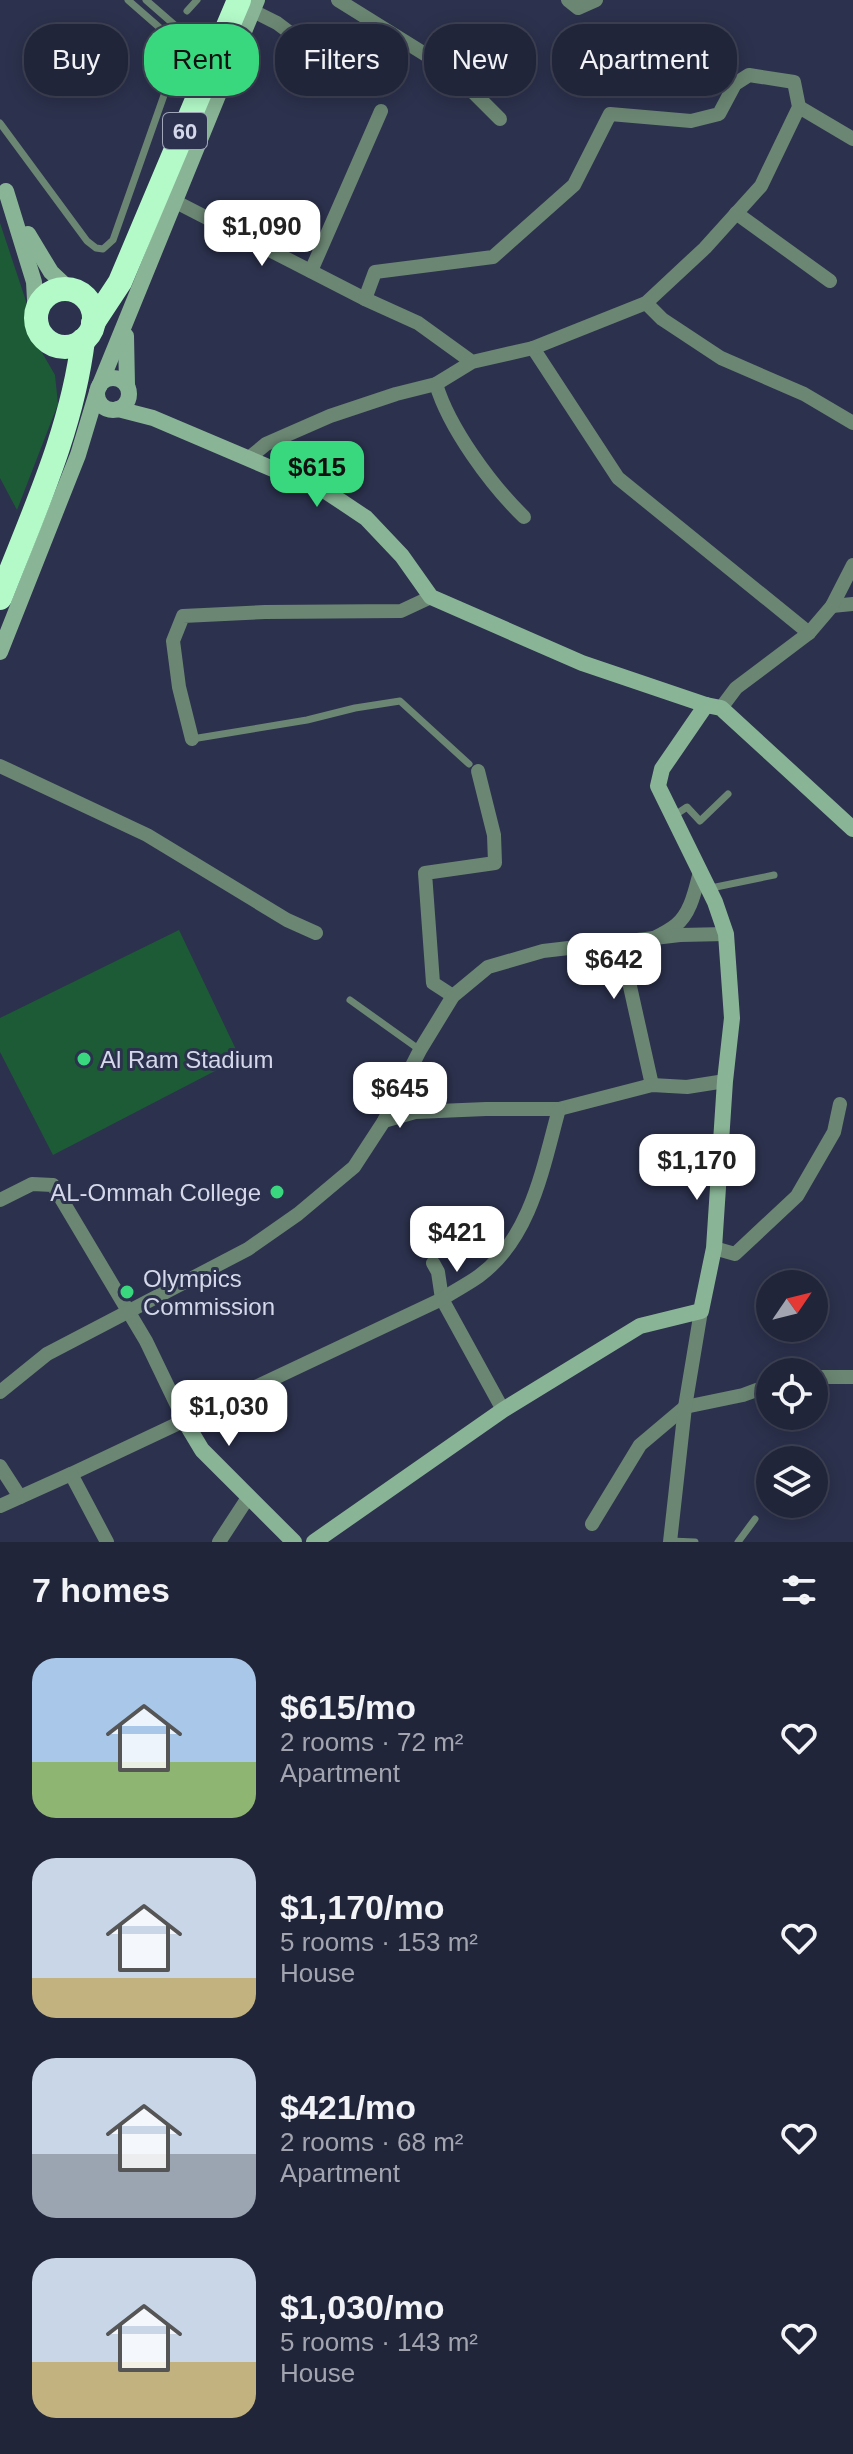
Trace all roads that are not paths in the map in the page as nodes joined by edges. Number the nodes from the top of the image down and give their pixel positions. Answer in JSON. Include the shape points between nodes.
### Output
{"nodes":[{"id":1,"x":128,"y":0,"type":"edge"},
{"id":2,"x":146,"y":0,"type":"edge"},
{"id":3,"x":197,"y":0,"type":"edge"},
{"id":4,"x":338,"y":0,"type":"edge"},
{"id":5,"x":568,"y":0,"type":"edge"},
{"id":6,"x":596,"y":0,"type":"edge"},
{"id":7,"x":250,"y":4,"type":"edge"},
{"id":8,"x":187,"y":11,"type":"dead end"},
{"id":9,"x":155,"y":24,"type":"edge"},
{"id":10,"x":174,"y":24,"type":"edge"},
{"id":11,"x":238,"y":24,"type":"edge"},
{"id":12,"x":278,"y":24,"type":"edge"},
{"id":13,"x":164,"y":96,"type":"edge"},
{"id":14,"x":200,"y":96,"type":"edge"},
{"id":15,"x":799,"y":107,"type":"junction"},
{"id":16,"x":381,"y":111,"type":"dead end"},
{"id":17,"x":500,"y":119,"type":"dead end"},
{"id":18,"x":0,"y":123,"type":"edge"},
{"id":19,"x":853,"y":139,"type":"edge"},
{"id":20,"x":3,"y":186,"type":"edge"},
{"id":21,"x":176,"y":202,"type":"junction"},
{"id":22,"x":736,"y":213,"type":"junction"},
{"id":23,"x":128,"y":261,"type":"junction"},
{"id":24,"x":311,"y":271,"type":"junction"},
{"id":25,"x":830,"y":281,"type":"dead end"},
{"id":26,"x":73,"y":290,"type":"junction"},
{"id":27,"x":365,"y":299,"type":"junction"},
{"id":28,"x":646,"y":303,"type":"junction"},
{"id":29,"x":130,"y":315,"type":"junction"},
{"id":30,"x":36,"y":317,"type":"junction"},
{"id":31,"x":88,"y":331,"type":"junction"},
{"id":32,"x":49,"y":342,"type":"junction"},
{"id":33,"x":533,"y":348,"type":"junction"},
{"id":34,"x":472,"y":362,"type":"junction"},
{"id":35,"x":436,"y":384,"type":"junction"},
{"id":36,"x":128,"y":388,"type":"junction"},
{"id":37,"x":98,"y":389,"type":"junction"},
{"id":38,"x":116,"y":409,"type":"junction"},
{"id":39,"x":67,"y":421,"type":"junction"},
{"id":40,"x":853,"y":423,"type":"edge"},
{"id":41,"x":195,"y":437,"type":"junction"},
{"id":42,"x":78,"y":455,"type":"junction"},
{"id":43,"x":249,"y":458,"type":"junction"},
{"id":44,"x":524,"y":517,"type":"dead end"},
{"id":45,"x":853,"y":565,"type":"edge"},
{"id":46,"x":431,"y":597,"type":"junction"},
{"id":47,"x":0,"y":598,"type":"edge"},
{"id":48,"x":853,"y":604,"type":"edge"},
{"id":49,"x":832,"y":606,"type":"junction"},
{"id":50,"x":809,"y":633,"type":"junction"},
{"id":51,"x":0,"y":652,"type":"edge"},
{"id":52,"x":714,"y":706,"type":"junction"},
{"id":53,"x":192,"y":739,"type":"joint"},
{"id":54,"x":0,"y":766,"type":"edge"},
{"id":55,"x":474,"y":767,"type":"joint"},
{"id":56,"x":728,"y":794,"type":"dead end"},
{"id":57,"x":673,"y":817,"type":"junction"},
{"id":58,"x":853,"y":829,"type":"edge"},
{"id":59,"x":700,"y":872,"type":"junction"},
{"id":60,"x":774,"y":875,"type":"dead end"},
{"id":61,"x":709,"y":889,"type":"junction"},
{"id":62,"x":316,"y":933,"type":"dead end"},
{"id":63,"x":726,"y":934,"type":"junction"},
{"id":64,"x":650,"y":938,"type":"junction"},
{"id":65,"x":453,"y":996,"type":"junction"},
{"id":66,"x":350,"y":1000,"type":"dead end"},
{"id":67,"x":420,"y":1050,"type":"junction"},
{"id":68,"x":725,"y":1081,"type":"junction"},
{"id":69,"x":652,"y":1085,"type":"junction"},
{"id":70,"x":840,"y":1104,"type":"dead end"},
{"id":71,"x":559,"y":1109,"type":"junction"},
{"id":72,"x":384,"y":1121,"type":"junction"},
{"id":73,"x":0,"y":1200,"type":"edge"},
{"id":74,"x":714,"y":1248,"type":"junction"},
{"id":75,"x":433,"y":1263,"type":"dead end"},
{"id":76,"x":442,"y":1299,"type":"junction"},
{"id":77,"x":701,"y":1311,"type":"junction"},
{"id":78,"x":128,"y":1313,"type":"junction"},
{"id":79,"x":828,"y":1377,"type":"edge"},
{"id":80,"x":853,"y":1377,"type":"edge"},
{"id":81,"x":756,"y":1390,"type":"edge"},
{"id":82,"x":0,"y":1392,"type":"edge"},
{"id":83,"x":685,"y":1407,"type":"junction"},
{"id":84,"x":503,"y":1410,"type":"junction"},
{"id":85,"x":184,"y":1420,"type":"junction"},
{"id":86,"x":0,"y":1466,"type":"edge"},
{"id":87,"x":71,"y":1474,"type":"junction"},
{"id":88,"x":249,"y":1496,"type":"junction"},
{"id":89,"x":20,"y":1497,"type":"junction"},
{"id":90,"x":0,"y":1506,"type":"edge"},
{"id":91,"x":755,"y":1519,"type":"dead end"},
{"id":92,"x":592,"y":1524,"type":"dead end"},
{"id":93,"x":670,"y":1541,"type":"edge"},
{"id":94,"x":107,"y":1542,"type":"edge"},
{"id":95,"x":219,"y":1542,"type":"edge"},
{"id":96,"x":294,"y":1542,"type":"edge"},
{"id":97,"x":314,"y":1542,"type":"edge"},
{"id":98,"x":695,"y":1542,"type":"edge"},
{"id":99,"x":738,"y":1542,"type":"edge"}],
"edges":[{"from":1,"to":9,"type":"lane"},
{"from":2,"to":10,"type":"lane"},
{"from":3,"to":8,"type":"lane"},
{"from":4,"to":17,"type":"street","via":[[452,71]]},
{"from":5,"to":6,"type":"street","via":[[578,8]]},
{"from":7,"to":11,"type":"highway","number":"60"},
{"from":7,"to":12,"type":"street"},
{"from":7,"to":21,"type":"street"},
{"from":13,"to":18,"type":"lane","via":[[106,248],[87,241]]},
{"from":14,"to":23,"type":"highway","number":"60"},
{"from":15,"to":19,"type":"street"},
{"from":15,"to":22,"type":"street","via":[[761,186]]},
{"from":15,"to":27,"type":"street","via":[[794,82],[749,75],[735,84],[719,114],[691,121],[610,114],[574,185],[493,257],[375,272]]},
{"from":16,"to":24,"type":"street"},
{"from":20,"to":26,"type":"street","via":[[42,260]]},
{"from":20,"to":30,"type":"street","via":[[34,282]]},
{"from":21,"to":24,"type":"street"},
{"from":21,"to":29,"type":"street"},
{"from":22,"to":25,"type":"street"},
{"from":22,"to":28,"type":"street"},
{"from":23,"to":26,"type":"highway","number":"60","via":[[97,287]]},
{"from":23,"to":31,"type":"highway","number":"60"},
{"from":24,"to":27,"type":"street"},
{"from":26,"to":30,"type":"highway","number":"60","via":[[50,292],[37,307]]},
{"from":26,"to":31,"type":"highway","via":[[90,304]]},
{"from":27,"to":34,"type":"street","via":[[418,323]]},
{"from":28,"to":33,"type":"street"},
{"from":28,"to":40,"type":"street","via":[[721,358],[804,394]]},
{"from":29,"to":36,"type":"street"},
{"from":29,"to":37,"type":"street"},
{"from":30,"to":32,"type":"highway","number":"60","via":[[38,330]]},
{"from":31,"to":32,"type":"highway","via":[[66,347]]},
{"from":31,"to":39,"type":"highway","number":"60"},
{"from":32,"to":39,"type":"highway","number":"60","via":[[68,386]]},
{"from":33,"to":34,"type":"street"},
{"from":33,"to":50,"type":"street","via":[[618,478]]},
{"from":34,"to":35,"type":"street"},
{"from":35,"to":43,"type":"street","via":[[330,416],[266,444]]},
{"from":35,"to":44,"type":"street","via":[[442,405],[463,438],[501,495]]},
{"from":36,"to":37,"type":"street","via":[[111,378]]},
{"from":36,"to":38,"type":"street","via":[[126,403]]},
{"from":36,"to":41,"type":"street","via":[[156,414]]},
{"from":37,"to":38,"type":"street","via":[[103,406]]},
{"from":37,"to":42,"type":"street"},
{"from":38,"to":41,"type":"street"},
{"from":38,"to":42,"type":"street"},
{"from":39,"to":47,"type":"highway","number":"60"},
{"from":41,"to":43,"type":"street"},
{"from":42,"to":51,"type":"street"},
{"from":43,"to":46,"type":"street","via":[[327,492],[366,518]]},
{"from":45,"to":49,"type":"street"},
{"from":46,"to":52,"type":"street","via":[[582,663]]},
{"from":46,"to":53,"type":"street","via":[[401,611],[183,616],[173,641]]},
{"from":48,"to":49,"type":"street"},
{"from":49,"to":50,"type":"street"},
{"from":50,"to":52,"type":"street"},
{"from":52,"to":57,"type":"street","via":[[662,769],[658,786]]},
{"from":52,"to":58,"type":"street"},
{"from":53,"to":55,"type":"lane","via":[[400,701]]},
{"from":54,"to":62,"type":"street","via":[[147,835]]},
{"from":55,"to":65,"type":"street","via":[[494,835],[495,863],[425,873],[433,983]]},
{"from":56,"to":57,"type":"lane","via":[[700,821],[687,807]]},
{"from":57,"to":59,"type":"street"},
{"from":59,"to":61,"type":"street"},
{"from":59,"to":64,"type":"street","via":[[690,905],[677,924]]},
{"from":60,"to":61,"type":"lane"},
{"from":61,"to":63,"type":"street"},
{"from":63,"to":64,"type":"street"},
{"from":63,"to":68,"type":"street","via":[[732,1018]]},
{"from":64,"to":65,"type":"street","via":[[543,951],[488,967]]},
{"from":64,"to":69,"type":"street","via":[[625,964]]},
{"from":65,"to":67,"type":"street"},
{"from":66,"to":67,"type":"lane"},
{"from":67,"to":72,"type":"street"},
{"from":68,"to":69,"type":"street"},
{"from":68,"to":74,"type":"street"},
{"from":69,"to":71,"type":"street"},
{"from":70,"to":74,"type":"street","via":[[834,1132],[797,1196],[735,1254]]},
{"from":71,"to":72,"type":"street","via":[[415,1112]]},
{"from":71,"to":76,"type":"street","via":[[536,1194],[510,1244],[481,1275]]},
{"from":72,"to":78,"type":"street","via":[[354,1167],[298,1214],[248,1249]]},
{"from":73,"to":78,"type":"street","via":[[32,1184],[53,1185]]},
{"from":74,"to":77,"type":"street"},
{"from":75,"to":76,"type":"street"},
{"from":76,"to":84,"type":"street"},
{"from":76,"to":85,"type":"street"},
{"from":77,"to":83,"type":"street"},
{"from":77,"to":84,"type":"street","via":[[640,1326]]},
{"from":78,"to":82,"type":"street","via":[[47,1354]]},
{"from":78,"to":85,"type":"street"},
{"from":79,"to":80,"type":"street"},
{"from":81,"to":83,"type":"street"},
{"from":83,"to":92,"type":"street","via":[[640,1445]]},
{"from":83,"to":93,"type":"street"},
{"from":84,"to":97,"type":"street"},
{"from":85,"to":87,"type":"street"},
{"from":85,"to":88,"type":"street","via":[[202,1450]]},
{"from":86,"to":89,"type":"street"},
{"from":87,"to":89,"type":"street"},
{"from":87,"to":94,"type":"street"},
{"from":88,"to":95,"type":"street"},
{"from":88,"to":96,"type":"street"},
{"from":89,"to":90,"type":"street"},
{"from":91,"to":99,"type":"lane"},
{"from":93,"to":98,"type":"lane"}]}
